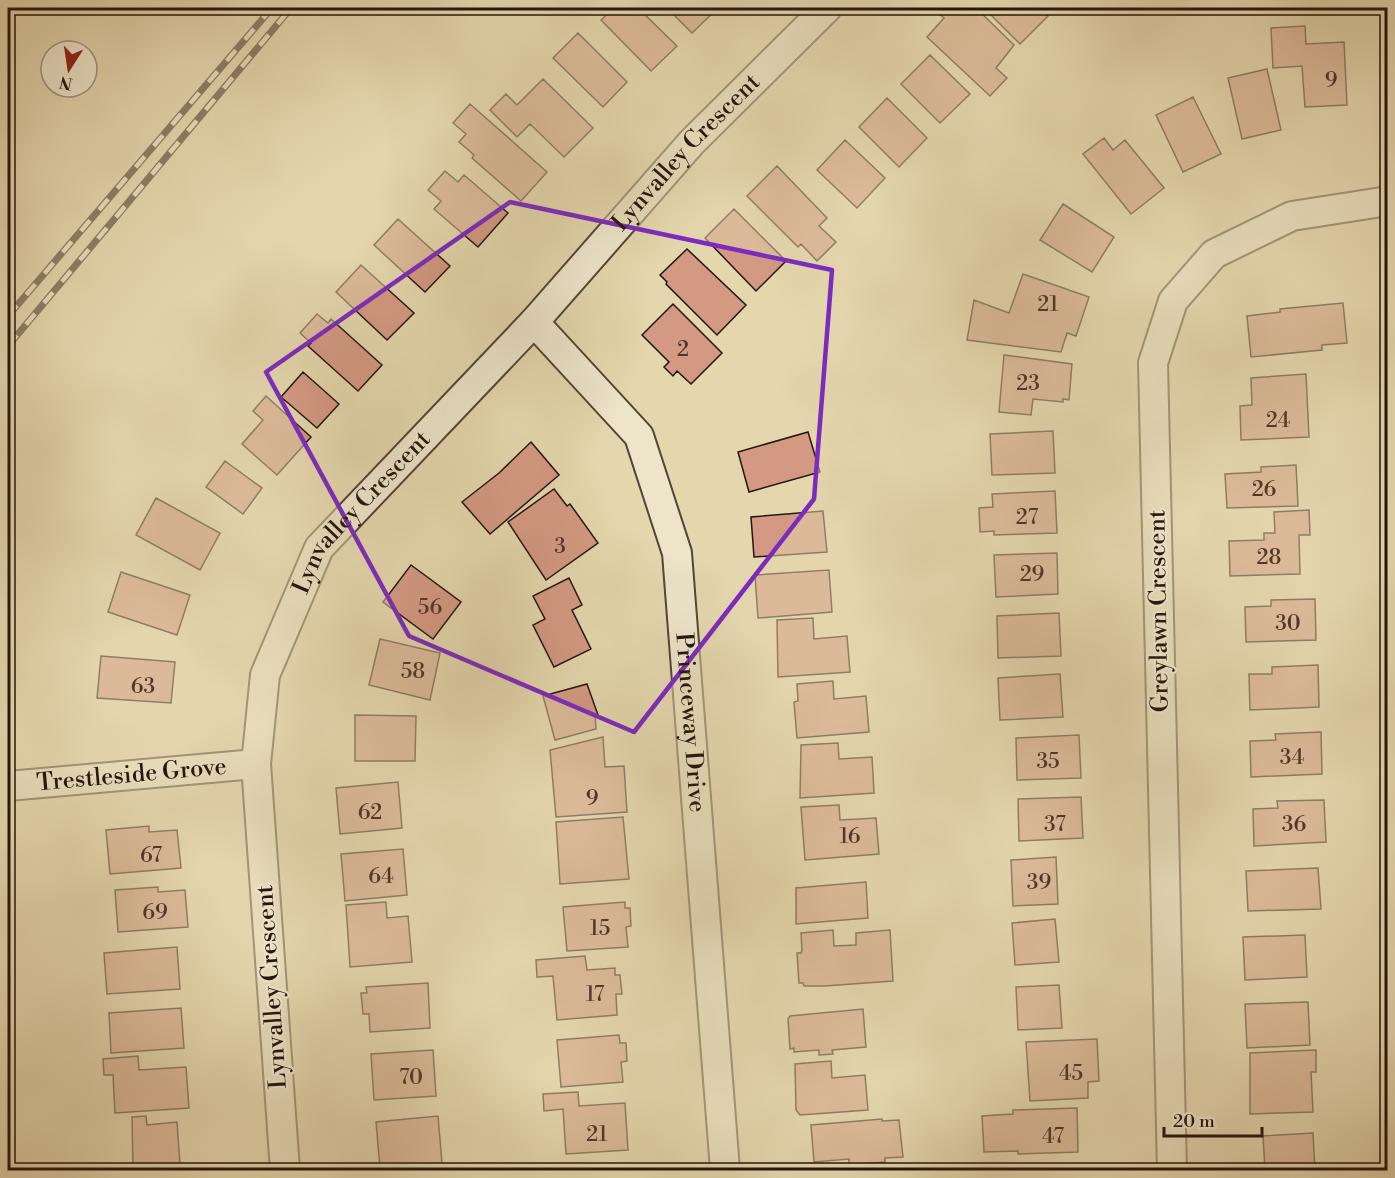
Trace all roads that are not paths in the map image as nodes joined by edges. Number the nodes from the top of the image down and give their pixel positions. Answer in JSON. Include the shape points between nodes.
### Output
{"nodes":[{"id":1,"x":827,"y":8,"type":"edge"},
{"id":2,"x":1388,"y":201,"type":"edge"},
{"id":3,"x":534,"y":322,"type":"junction"},
{"id":4,"x":256,"y":764,"type":"junction"},
{"id":5,"x":8,"y":786,"type":"edge"},
{"id":6,"x":285,"y":1170,"type":"edge"},
{"id":7,"x":725,"y":1170,"type":"edge"},
{"id":8,"x":1172,"y":1170,"type":"edge"}],
"edges":[{"from":1,"to":3,"type":"street","name":"Lynvalley Crescent","via":[[692,142]]},
{"from":2,"to":8,"type":"street","name":"Greylawn Crescent","via":[[1292,216],[1214,254],[1173,301],[1153,363]]},
{"from":3,"to":4,"type":"street","name":"Lynvalley Crescent","via":[[319,548],[265,675]]},
{"from":3,"to":7,"type":"street","name":"Princeway Drive","via":[[639,436],[677,553]]},
{"from":4,"to":5,"type":"street","name":"Trestleside Grove"},
{"from":4,"to":6,"type":"street","name":"Lynvalley Crescent"}]}
